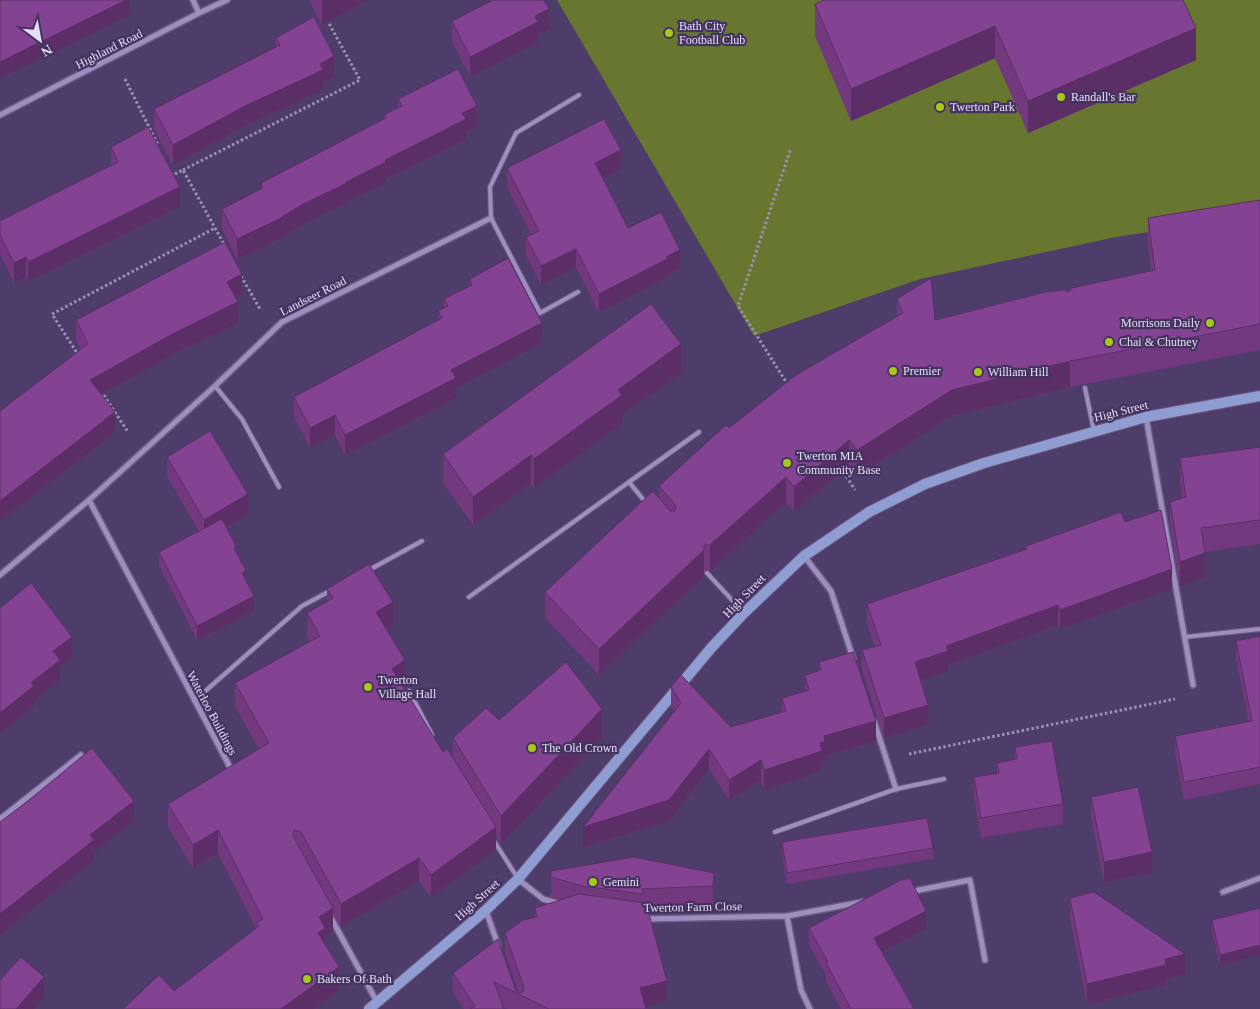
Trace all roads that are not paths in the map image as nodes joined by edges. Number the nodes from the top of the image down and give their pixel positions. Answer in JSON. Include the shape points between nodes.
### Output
{"nodes":[{"id":1,"x":193,"y":0,"type":"edge"},
{"id":2,"x":226,"y":0,"type":"edge"},
{"id":3,"x":200,"y":13,"type":"junction"},
{"id":4,"x":579,"y":95,"type":"dead end"},
{"id":5,"x":0,"y":115,"type":"edge"},
{"id":6,"x":491,"y":218,"type":"junction"},
{"id":7,"x":578,"y":292,"type":"dead end"},
{"id":8,"x":216,"y":386,"type":"junction"},
{"id":9,"x":1085,"y":388,"type":"dead end"},
{"id":10,"x":1260,"y":396,"type":"edge"},
{"id":11,"x":1146,"y":417,"type":"junction"},
{"id":12,"x":1094,"y":431,"type":"junction"},
{"id":13,"x":699,"y":432,"type":"dead end"},
{"id":14,"x":629,"y":482,"type":"junction"},
{"id":15,"x":279,"y":487,"type":"dead end"},
{"id":16,"x":89,"y":500,"type":"junction"},
{"id":17,"x":654,"y":512,"type":"edge"},
{"id":18,"x":422,"y":541,"type":"dead end"},
{"id":19,"x":804,"y":556,"type":"junction"},
{"id":20,"x":707,"y":573,"type":"dead end"},
{"id":21,"x":362,"y":574,"type":"edge"},
{"id":22,"x":0,"y":575,"type":"edge"},
{"id":23,"x":336,"y":588,"type":"edge"},
{"id":24,"x":469,"y":597,"type":"dead end"},
{"id":25,"x":744,"y":613,"type":"junction"},
{"id":26,"x":1260,"y":629,"type":"edge"},
{"id":27,"x":1186,"y":637,"type":"junction"},
{"id":28,"x":856,"y":666,"type":"edge"},
{"id":29,"x":1193,"y":685,"type":"road end"},
{"id":30,"x":409,"y":691,"type":"dead end"},
{"id":31,"x":194,"y":701,"type":"junction"},
{"id":32,"x":871,"y":712,"type":"edge"},
{"id":33,"x":436,"y":743,"type":"edge"},
{"id":34,"x":81,"y":755,"type":"edge"},
{"id":35,"x":231,"y":769,"type":"edge"},
{"id":36,"x":944,"y":779,"type":"dead end"},
{"id":37,"x":896,"y":789,"type":"junction"},
{"id":38,"x":0,"y":819,"type":"edge"},
{"id":39,"x":775,"y":832,"type":"dead end"},
{"id":40,"x":490,"y":835,"type":"edge"},
{"id":41,"x":1260,"y":878,"type":"edge"},
{"id":42,"x":518,"y":879,"type":"junction"},
{"id":43,"x":1223,"y":892,"type":"dead end"},
{"id":44,"x":903,"y":894,"type":"edge"},
{"id":45,"x":865,"y":902,"type":"edge"},
{"id":46,"x":566,"y":906,"type":"edge"},
{"id":47,"x":326,"y":908,"type":"edge"},
{"id":48,"x":486,"y":910,"type":"junction"},
{"id":49,"x":786,"y":916,"type":"junction"},
{"id":50,"x":638,"y":918,"type":"edge"},
{"id":51,"x":501,"y":956,"type":"edge"},
{"id":52,"x":985,"y":960,"type":"dead end"},
{"id":53,"x":377,"y":1002,"type":"junction"},
{"id":54,"x":368,"y":1009,"type":"edge"},
{"id":55,"x":810,"y":1009,"type":"edge"}],
"edges":[{"from":1,"to":3,"type":"street"},
{"from":2,"to":3,"type":"street","name":"Highland Road"},
{"from":3,"to":5,"type":"street","name":"Highland Road"},
{"from":4,"to":6,"type":"lane","via":[[516,133],[490,186]]},
{"from":6,"to":7,"type":"lane","via":[[540,313]]},
{"from":6,"to":8,"type":"street","name":"Landseer Road","via":[[282,322]]},
{"from":8,"to":15,"type":"lane","via":[[242,418]]},
{"from":8,"to":16,"type":"street","name":"Landseer Road"},
{"from":9,"to":12,"type":"lane"},
{"from":10,"to":11,"type":"street","name":"High Street"},
{"from":11,"to":12,"type":"street","name":"High Street"},
{"from":11,"to":27,"type":"street"},
{"from":12,"to":19,"type":"street","name":"High Street","via":[[925,484],[869,512]]},
{"from":13,"to":14,"type":"lane"},
{"from":14,"to":17,"type":"lane"},
{"from":14,"to":24,"type":"lane"},
{"from":16,"to":22,"type":"street","name":"Landseer Road"},
{"from":16,"to":31,"type":"street","name":"Waterloo Buildings"},
{"from":18,"to":21,"type":"lane"},
{"from":19,"to":25,"type":"street","name":"High Street"},
{"from":19,"to":28,"type":"street","via":[[831,591]]},
{"from":20,"to":25,"type":"lane"},
{"from":23,"to":31,"type":"lane","via":[[302,606]]},
{"from":25,"to":42,"type":"street","name":"High Street"},
{"from":26,"to":27,"type":"lane"},
{"from":27,"to":29,"type":"street"},
{"from":30,"to":33,"type":"lane"},
{"from":31,"to":35,"type":"street","name":"Waterloo Buildings"},
{"from":32,"to":37,"type":"street"},
{"from":34,"to":38,"type":"street"},
{"from":36,"to":37,"type":"lane"},
{"from":37,"to":39,"type":"lane"},
{"from":40,"to":42,"type":"lane"},
{"from":41,"to":43,"type":"street"},
{"from":42,"to":46,"type":"street","via":[[543,899]]},
{"from":42,"to":48,"type":"street","name":"High Street"},
{"from":44,"to":52,"type":"street","via":[[970,880]]},
{"from":45,"to":49,"type":"street","name":"Twerton Farm Close"},
{"from":47,"to":53,"type":"street"},
{"from":48,"to":51,"type":"street"},
{"from":48,"to":53,"type":"street","name":"High Street"},
{"from":49,"to":50,"type":"street","name":"Twerton Farm Close"},
{"from":49,"to":55,"type":"street","via":[[801,990]]},
{"from":53,"to":54,"type":"street","name":"High Street"}]}
